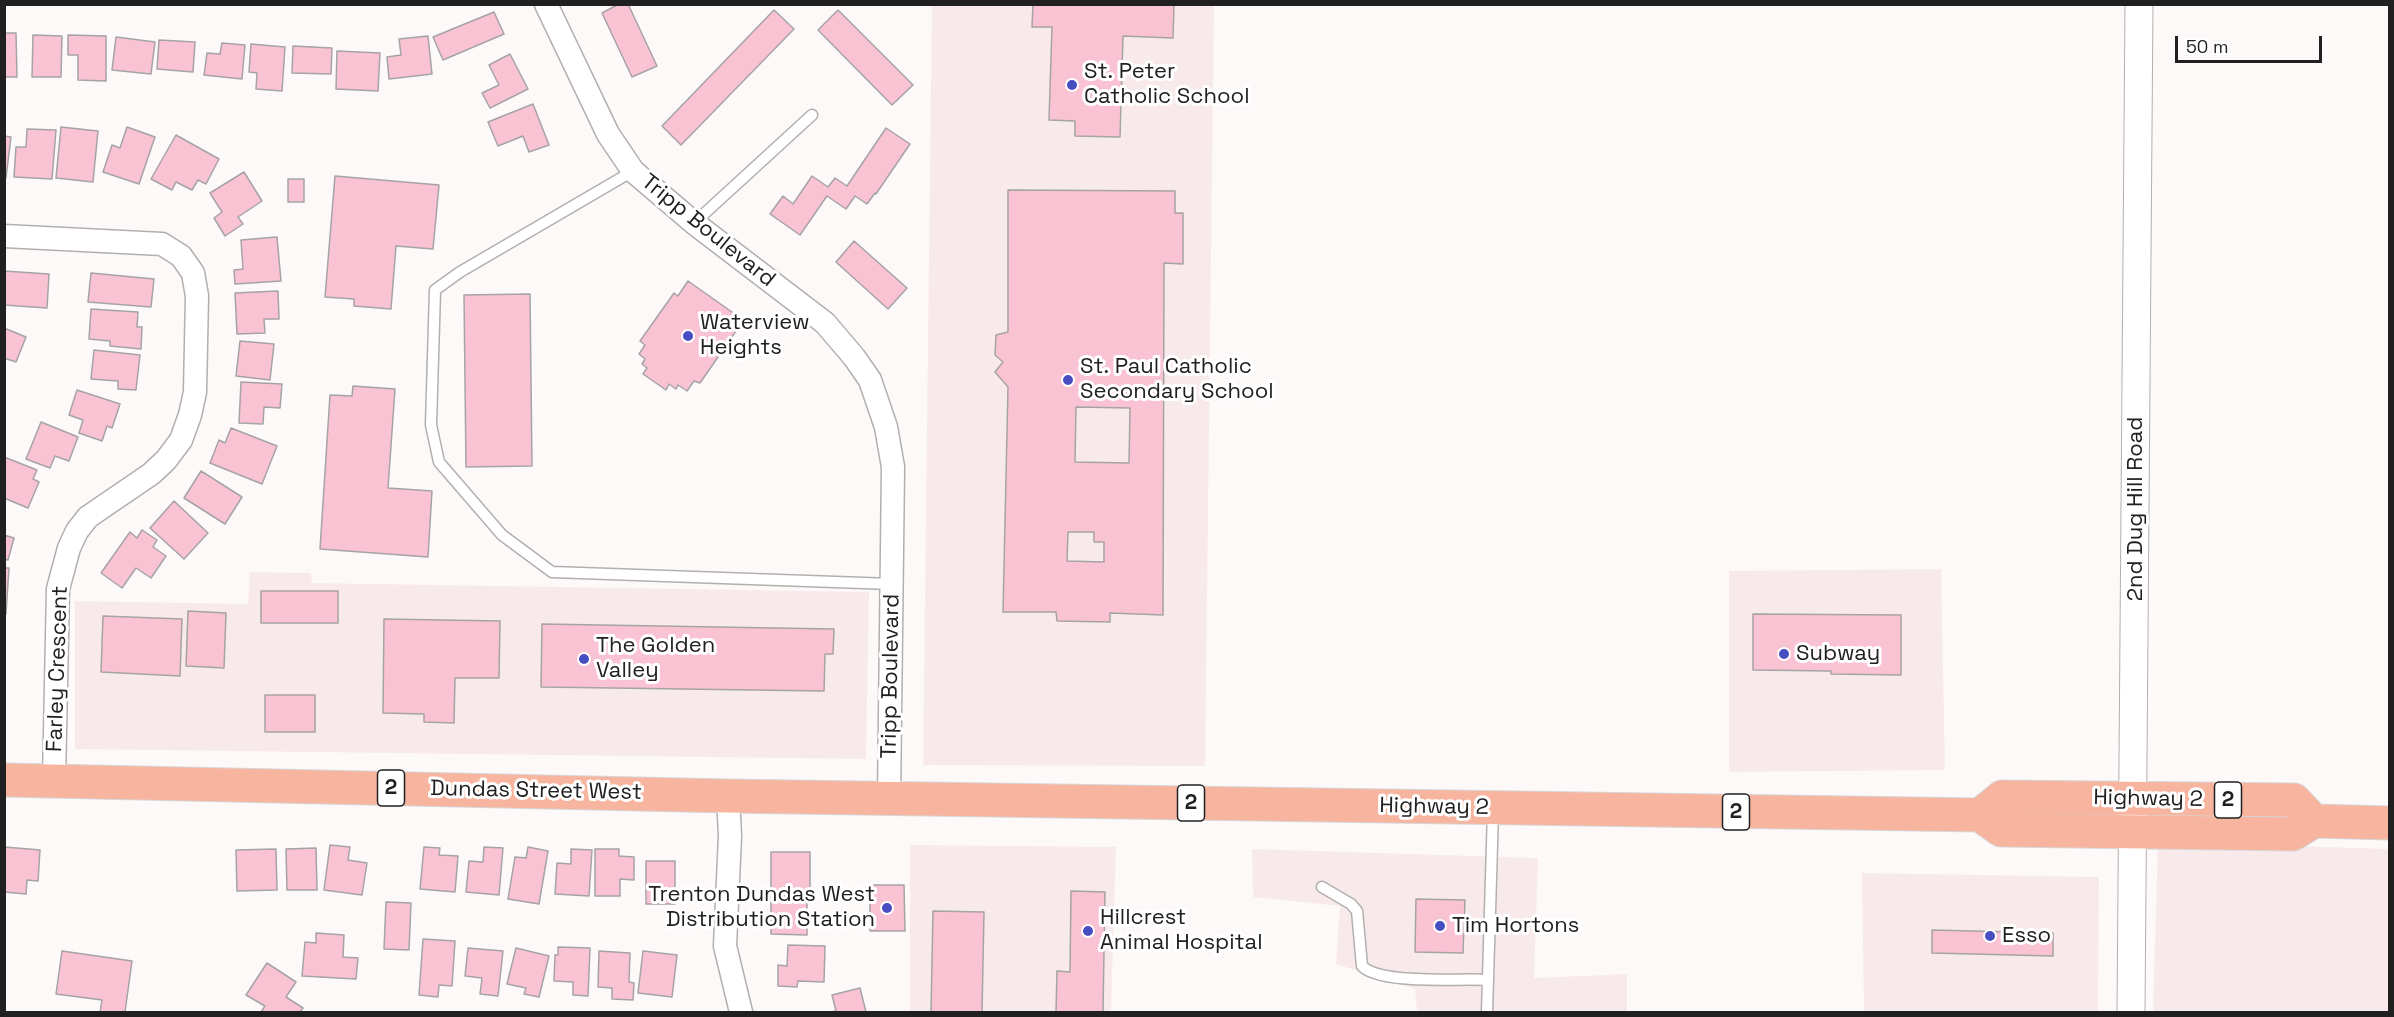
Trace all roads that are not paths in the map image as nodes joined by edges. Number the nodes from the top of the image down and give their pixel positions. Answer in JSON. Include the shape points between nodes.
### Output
{"nodes":[{"id":1,"x":546,"y":4,"type":"edge"},
{"id":2,"x":2139,"y":4,"type":"edge"},
{"id":3,"x":812,"y":115,"type":"dead end"},
{"id":4,"x":633,"y":171,"type":"junction"},
{"id":5,"x":694,"y":223,"type":"junction"},
{"id":6,"x":4,"y":236,"type":"edge"},
{"id":7,"x":892,"y":584,"type":"junction"},
{"id":8,"x":4,"y":780,"type":"edge"},
{"id":9,"x":54,"y":780,"type":"junction"},
{"id":10,"x":728,"y":796,"type":"junction"},
{"id":11,"x":889,"y":798,"type":"junction"},
{"id":12,"x":2134,"y":798,"type":"junction"},
{"id":13,"x":1492,"y":808,"type":"junction"},
{"id":14,"x":1980,"y":815,"type":"junction"},
{"id":15,"x":2314,"y":821,"type":"junction"},
{"id":16,"x":2390,"y":823,"type":"edge"},
{"id":17,"x":2134,"y":832,"type":"junction"},
{"id":18,"x":1322,"y":887,"type":"dead end"},
{"id":19,"x":1488,"y":980,"type":"junction"},
{"id":20,"x":741,"y":1012,"type":"edge"},
{"id":21,"x":1487,"y":1012,"type":"edge"},
{"id":22,"x":2131,"y":1012,"type":"edge"}],
"edges":[{"from":1,"to":4,"type":"street","name":"Tripp Boulevard","via":[[608,134]]},
{"from":2,"to":12,"type":"street","name":"2nd Dug Hill Road"},
{"from":3,"to":5,"type":"lane"},
{"from":4,"to":5,"type":"street","name":"Tripp Boulevard"},
{"from":4,"to":7,"type":"lane","via":[[435,290],[431,425],[439,462],[502,535],[552,572]]},
{"from":5,"to":7,"type":"street","name":"Tripp Boulevard","via":[[825,323],[870,380],[886,428],[893,467]]},
{"from":6,"to":9,"type":"street","name":"Farley Crescent","via":[[162,244],[181,256],[193,273],[197,296],[195,392],[180,440],[151,474],[88,517],[69,548],[58,589]]},
{"from":7,"to":11,"type":"street","name":"Tripp Boulevard"},
{"from":8,"to":9,"type":"main road","name":"Dundas Street West","number":"2"},
{"from":9,"to":10,"type":"main road","name":"Dundas Street West","number":"2"},
{"from":10,"to":11,"type":"main road","name":"Dundas Street West","number":"2"},
{"from":10,"to":20,"type":"street","via":[[725,946]]},
{"from":11,"to":13,"type":"main road","name":"Highway 2","number":"2"},
{"from":12,"to":14,"type":"main road","name":"Highway 2","number":"2","via":[[2002,797]]},
{"from":12,"to":15,"type":"main road","name":"Highway 2","number":"2","via":[[2294,800]]},
{"from":12,"to":17,"type":"street","name":"2nd Dug Hill Road"},
{"from":13,"to":14,"type":"main road","name":"Highway 2","number":"2"},
{"from":13,"to":19,"type":"lane"},
{"from":14,"to":17,"type":"main road","name":"Highway 2","number":"2","via":[[2001,830]]},
{"from":15,"to":16,"type":"main road","name":"Highway 2","number":"2"},
{"from":15,"to":17,"type":"main road","name":"Highway 2","number":"2","via":[[2293,834]]},
{"from":17,"to":22,"type":"street","name":"2nd Dug Hill Road"},
{"from":18,"to":19,"type":"lane","via":[[1357,911],[1362,966],[1367,971],[1396,978]]},
{"from":19,"to":21,"type":"lane"}]}
